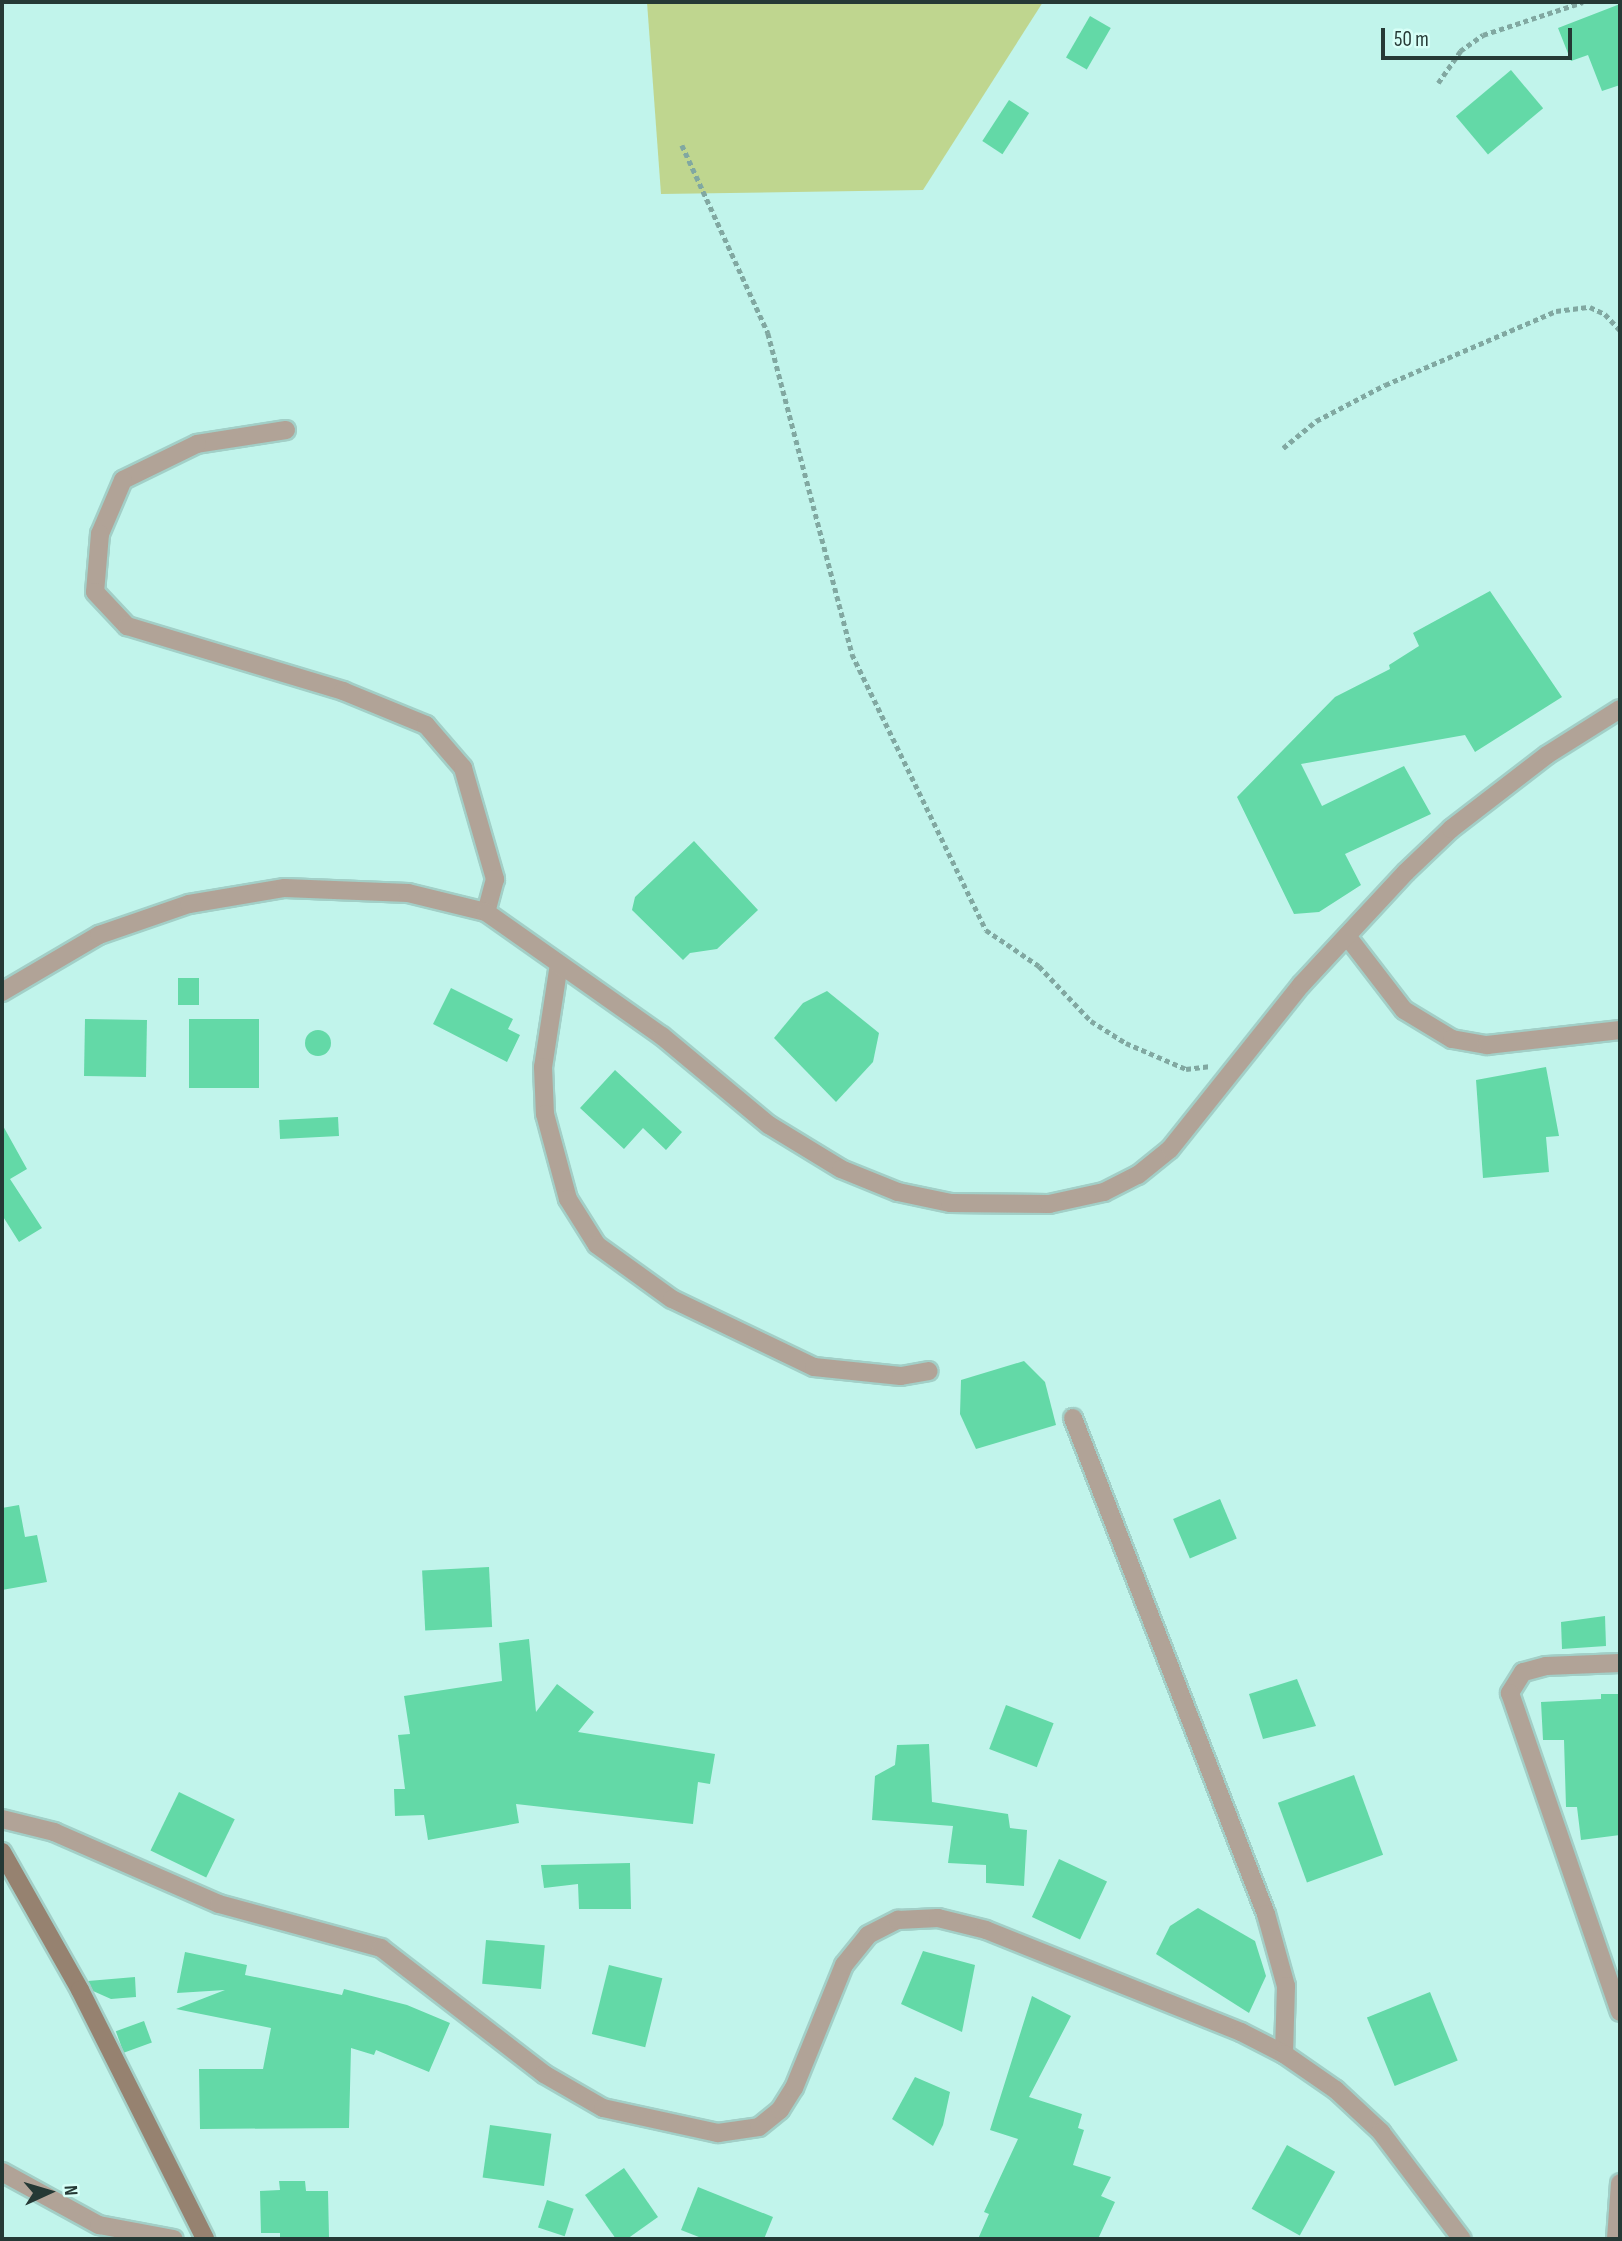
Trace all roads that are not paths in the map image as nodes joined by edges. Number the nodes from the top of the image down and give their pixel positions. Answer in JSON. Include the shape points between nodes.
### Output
{"nodes":[{"id":1,"x":286,"y":430,"type":"dead end"},
{"id":2,"x":1620,"y":709,"type":"edge"},
{"id":3,"x":486,"y":912,"type":"junction"},
{"id":4,"x":1347,"y":936,"type":"junction"},
{"id":5,"x":559,"y":964,"type":"junction"},
{"id":6,"x":2,"y":992,"type":"edge"},
{"id":7,"x":1620,"y":1030,"type":"edge"},
{"id":8,"x":929,"y":1371,"type":"dead end"},
{"id":9,"x":1073,"y":1418,"type":"dead end"},
{"id":10,"x":1620,"y":1663,"type":"edge"},
{"id":11,"x":2,"y":1819,"type":"edge"},
{"id":12,"x":2,"y":1852,"type":"edge"},
{"id":13,"x":1620,"y":2012,"type":"edge"},
{"id":14,"x":1284,"y":2054,"type":"junction"},
{"id":15,"x":2,"y":2172,"type":"edge"},
{"id":16,"x":1620,"y":2183,"type":"edge"},
{"id":17,"x":174,"y":2239,"type":"edge"},
{"id":18,"x":205,"y":2239,"type":"edge"},
{"id":19,"x":1462,"y":2239,"type":"edge"},
{"id":20,"x":1616,"y":2239,"type":"edge"}],
"edges":[{"from":1,"to":3,"type":"street","via":[[197,444],[123,480],[100,534],[95,592],[127,626],[344,691],[426,724],[463,768],[495,879]]},
{"from":2,"to":4,"type":"street","via":[[1547,755],[1451,830]]},
{"from":3,"to":5,"type":"street"},
{"from":3,"to":6,"type":"street","via":[[408,893],[285,888],[203,901],[99,935]]},
{"from":4,"to":5,"type":"street","via":[[1301,985],[1170,1149],[1138,1175],[1104,1192],[1049,1204],[950,1203],[898,1192],[841,1169],[769,1125],[662,1036]]},
{"from":4,"to":7,"type":"street","via":[[1404,1010],[1452,1039],[1487,1045]]},
{"from":5,"to":8,"type":"street","via":[[544,1067],[545,1114],[568,1199],[597,1245],[704,1317],[814,1367],[901,1376]]},
{"from":9,"to":14,"type":"street","via":[[1266,1914],[1286,1986]]},
{"from":10,"to":13,"type":"street","via":[[1546,1666],[1522,1672],[1510,1692]]},
{"from":11,"to":14,"type":"street","via":[[54,1832],[219,1904],[381,1948],[544,2074],[603,2108],[689,2129],[734,2132],[759,2127],[780,2110],[794,2088],[844,1965],[868,1935],[898,1920],[938,1918],[986,1930],[1241,2032]]},
{"from":12,"to":18,"type":"street","via":[[80,1990]]},
{"from":14,"to":19,"type":"street","via":[[1336,2090],[1381,2132]]},
{"from":15,"to":17,"type":"street","via":[[99,2225]]},
{"from":16,"to":20,"type":"street"}]}
